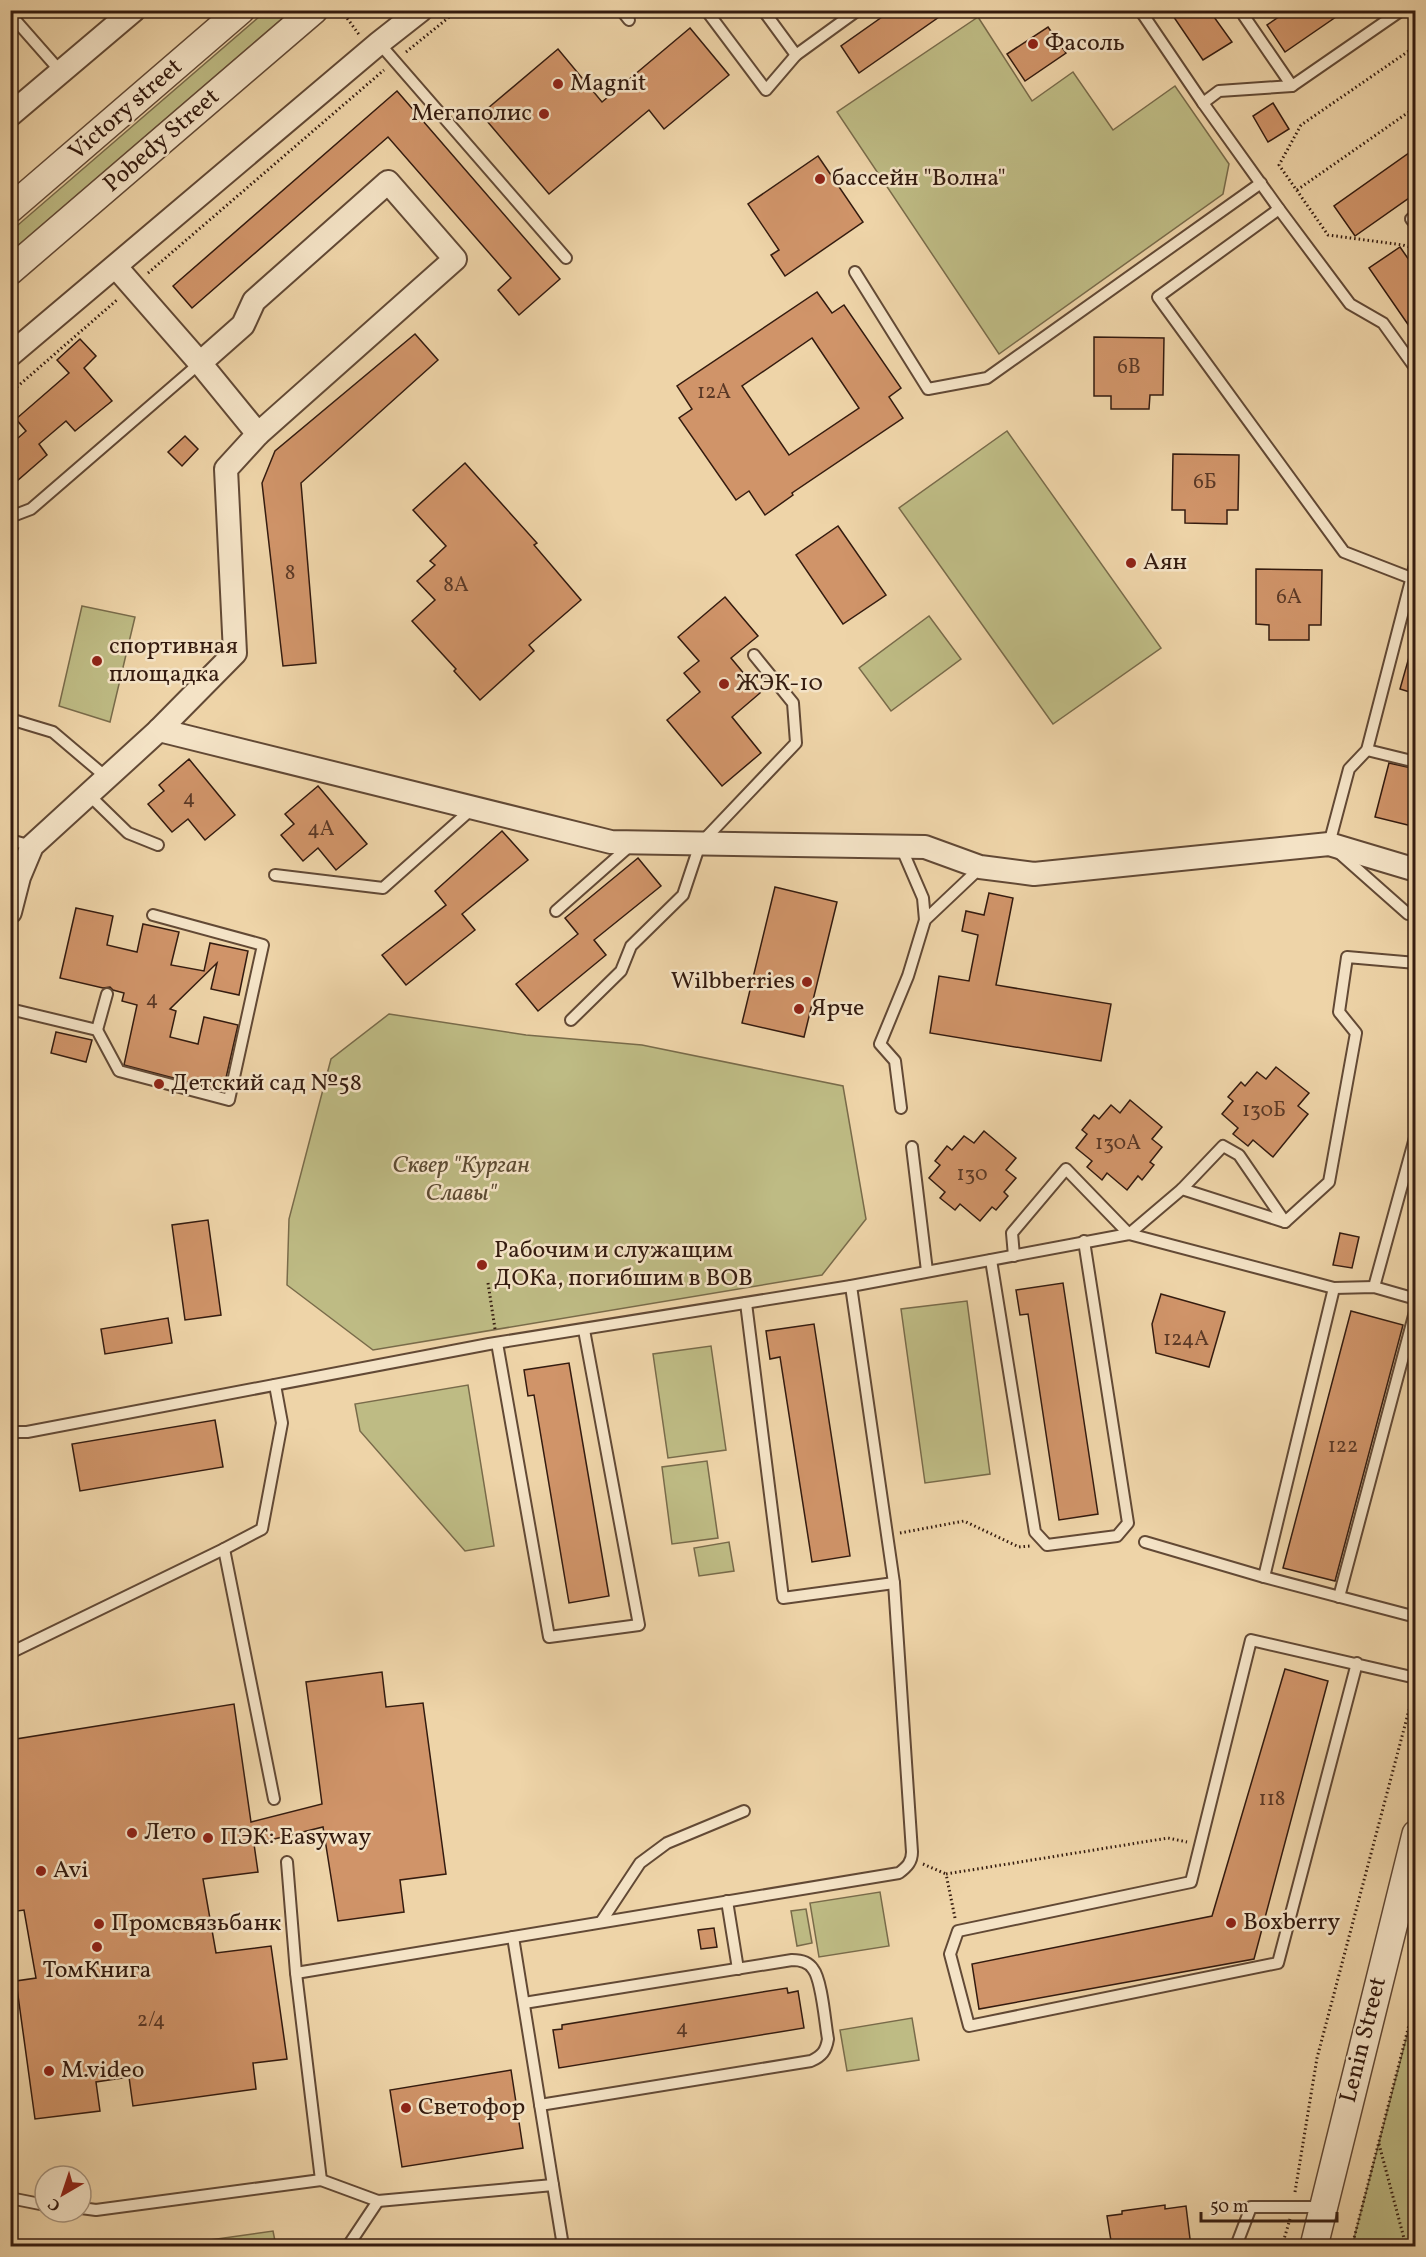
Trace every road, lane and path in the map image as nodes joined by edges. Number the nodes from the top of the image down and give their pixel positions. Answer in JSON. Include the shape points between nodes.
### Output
{"nodes":[{"id":1,"x":134,"y":10,"type":"edge"},
{"id":2,"x":241,"y":10,"type":"edge"},
{"id":3,"x":314,"y":10,"type":"edge"},
{"id":4,"x":420,"y":10,"type":"edge"},
{"id":5,"x":458,"y":10,"type":"edge"},
{"id":6,"x":621,"y":10,"type":"edge"},
{"id":7,"x":706,"y":10,"type":"edge"},
{"id":8,"x":763,"y":10,"type":"edge"},
{"id":9,"x":858,"y":10,"type":"edge"},
{"id":10,"x":1140,"y":10,"type":"edge"},
{"id":11,"x":1252,"y":10,"type":"edge"},
{"id":12,"x":1402,"y":10,"type":"edge"},
{"id":13,"x":342,"y":11,"type":"edge"},
{"id":14,"x":10,"y":15,"type":"edge"},
{"id":15,"x":629,"y":20,"type":"dead end"},
{"id":16,"x":370,"y":40,"type":"junction"},
{"id":17,"x":1416,"y":46,"type":"edge"},
{"id":18,"x":796,"y":55,"type":"junction"},
{"id":19,"x":395,"y":61,"type":"junction"},
{"id":20,"x":61,"y":72,"type":"junction"},
{"id":21,"x":1292,"y":86,"type":"junction"},
{"id":22,"x":1203,"y":103,"type":"junction"},
{"id":23,"x":1416,"y":107,"type":"edge"},
{"id":24,"x":10,"y":115,"type":"edge"},
{"id":25,"x":1261,"y":183,"type":"junction"},
{"id":26,"x":1297,"y":190,"type":"junction"},
{"id":27,"x":10,"y":209,"type":"edge"},
{"id":28,"x":1279,"y":209,"type":"junction"},
{"id":29,"x":1416,"y":215,"type":"edge"},
{"id":30,"x":1416,"y":225,"type":"edge"},
{"id":31,"x":1416,"y":249,"type":"edge"},
{"id":32,"x":566,"y":258,"type":"dead end"},
{"id":33,"x":116,"y":267,"type":"junction"},
{"id":34,"x":10,"y":271,"type":"edge"},
{"id":35,"x":855,"y":272,"type":"dead end"},
{"id":36,"x":133,"y":286,"type":"junction"},
{"id":37,"x":10,"y":355,"type":"edge"},
{"id":38,"x":200,"y":363,"type":"junction"},
{"id":39,"x":1416,"y":369,"type":"edge"},
{"id":40,"x":10,"y":393,"type":"edge"},
{"id":41,"x":258,"y":434,"type":"junction"},
{"id":42,"x":10,"y":518,"type":"edge"},
{"id":43,"x":1416,"y":561,"type":"edge"},
{"id":44,"x":1411,"y":578,"type":"junction"},
{"id":45,"x":754,"y":655,"type":"dead end"},
{"id":46,"x":10,"y":719,"type":"edge"},
{"id":47,"x":159,"y":730,"type":"junction"},
{"id":48,"x":1367,"y":750,"type":"junction"},
{"id":49,"x":1416,"y":762,"type":"edge"},
{"id":50,"x":106,"y":777,"type":"junction"},
{"id":51,"x":88,"y":794,"type":"junction"},
{"id":52,"x":474,"y":808,"type":"junction"},
{"id":53,"x":21,"y":843,"type":"edge"},
{"id":54,"x":633,"y":843,"type":"junction"},
{"id":55,"x":700,"y":844,"type":"junction"},
{"id":56,"x":1329,"y":844,"type":"junction"},
{"id":57,"x":158,"y":845,"type":"dead end"},
{"id":58,"x":901,"y":846,"type":"junction"},
{"id":59,"x":980,"y":867,"type":"junction"},
{"id":60,"x":1416,"y":870,"type":"edge"},
{"id":61,"x":275,"y":875,"type":"dead end"},
{"id":62,"x":556,"y":911,"type":"dead end"},
{"id":63,"x":10,"y":912,"type":"edge"},
{"id":64,"x":1408,"y":914,"type":"dead end"},
{"id":65,"x":153,"y":915,"type":"dead end"},
{"id":66,"x":925,"y":920,"type":"junction"},
{"id":67,"x":1416,"y":963,"type":"edge"},
{"id":68,"x":107,"y":994,"type":"dead end"},
{"id":69,"x":10,"y":1009,"type":"edge"},
{"id":70,"x":571,"y":1020,"type":"dead end"},
{"id":71,"x":97,"y":1030,"type":"junction"},
{"id":72,"x":901,"y":1108,"type":"dead end"},
{"id":73,"x":1416,"y":1134,"type":"edge"},
{"id":74,"x":912,"y":1147,"type":"dead end"},
{"id":75,"x":1182,"y":1189,"type":"junction"},
{"id":76,"x":1285,"y":1222,"type":"junction"},
{"id":77,"x":1129,"y":1234,"type":"junction"},
{"id":78,"x":1084,"y":1240,"type":"junction"},
{"id":79,"x":1014,"y":1256,"type":"junction"},
{"id":80,"x":991,"y":1260,"type":"junction"},
{"id":81,"x":927,"y":1271,"type":"junction"},
{"id":82,"x":488,"y":1283,"type":"dead end"},
{"id":83,"x":851,"y":1286,"type":"junction"},
{"id":84,"x":1374,"y":1287,"type":"junction"},
{"id":85,"x":1334,"y":1288,"type":"junction"},
{"id":86,"x":1416,"y":1299,"type":"edge"},
{"id":87,"x":746,"y":1303,"type":"junction"},
{"id":88,"x":1416,"y":1308,"type":"edge"},
{"id":89,"x":584,"y":1330,"type":"junction"},
{"id":90,"x":497,"y":1343,"type":"junction"},
{"id":91,"x":275,"y":1385,"type":"junction"},
{"id":92,"x":10,"y":1432,"type":"edge"},
{"id":93,"x":887,"y":1536,"type":"junction"},
{"id":94,"x":1145,"y":1542,"type":"dead end"},
{"id":95,"x":1047,"y":1545,"type":"junction"},
{"id":96,"x":224,"y":1549,"type":"junction"},
{"id":97,"x":1264,"y":1577,"type":"junction"},
{"id":98,"x":894,"y":1583,"type":"junction"},
{"id":99,"x":1339,"y":1597,"type":"junction"},
{"id":100,"x":1416,"y":1617,"type":"edge"},
{"id":101,"x":10,"y":1653,"type":"edge"},
{"id":102,"x":1357,"y":1663,"type":"junction"},
{"id":103,"x":1416,"y":1678,"type":"edge"},
{"id":104,"x":1416,"y":1684,"type":"edge"},
{"id":105,"x":274,"y":1799,"type":"dead end"},
{"id":106,"x":744,"y":1811,"type":"dead end"},
{"id":107,"x":1416,"y":1834,"type":"edge"},
{"id":108,"x":1200,"y":1845,"type":"junction"},
{"id":109,"x":912,"y":1859,"type":"junction"},
{"id":110,"x":287,"y":1862,"type":"dead end"},
{"id":111,"x":946,"y":1874,"type":"junction"},
{"id":112,"x":728,"y":1901,"type":"junction"},
{"id":113,"x":601,"y":1922,"type":"junction"},
{"id":114,"x":958,"y":1931,"type":"junction"},
{"id":115,"x":513,"y":1937,"type":"junction"},
{"id":116,"x":738,"y":1969,"type":"junction"},
{"id":117,"x":296,"y":1973,"type":"junction"},
{"id":118,"x":1416,"y":1998,"type":"edge"},
{"id":119,"x":524,"y":2003,"type":"junction"},
{"id":120,"x":540,"y":2105,"type":"junction"},
{"id":121,"x":1379,"y":2142,"type":"junction"},
{"id":122,"x":321,"y":2180,"type":"junction"},
{"id":123,"x":553,"y":2185,"type":"junction"},
{"id":124,"x":10,"y":2198,"type":"edge"},
{"id":125,"x":378,"y":2201,"type":"junction"},
{"id":126,"x":33,"y":2203,"type":"edge"},
{"id":127,"x":1293,"y":2207,"type":"junction"},
{"id":128,"x":1323,"y":2207,"type":"junction"},
{"id":129,"x":93,"y":2210,"type":"edge"},
{"id":130,"x":348,"y":2247,"type":"edge"},
{"id":131,"x":563,"y":2247,"type":"edge"},
{"id":132,"x":1236,"y":2247,"type":"edge"},
{"id":133,"x":1282,"y":2247,"type":"edge"},
{"id":134,"x":1314,"y":2247,"type":"edge"},
{"id":135,"x":1352,"y":2247,"type":"edge"},
{"id":136,"x":1406,"y":2247,"type":"edge"}],
"edges":[{"from":1,"to":20,"type":"street"},
{"from":2,"to":27,"type":"street","name":"Victory street"},
{"from":3,"to":34,"type":"street","name":"Pobedy Street"},
{"from":4,"to":16,"type":"street"},
{"from":5,"to":19,"type":"path"},
{"from":6,"to":15,"type":"lane"},
{"from":7,"to":18,"type":"lane","via":[[766,90]]},
{"from":8,"to":18,"type":"lane"},
{"from":9,"to":18,"type":"lane"},
{"from":10,"to":22,"type":"lane"},
{"from":11,"to":21,"type":"lane","via":[[1244,16]]},
{"from":12,"to":21,"type":"lane"},
{"from":13,"to":16,"type":"path"},
{"from":14,"to":20,"type":"lane"},
{"from":16,"to":19,"type":"lane"},
{"from":16,"to":33,"type":"street"},
{"from":17,"to":26,"type":"path","via":[[1301,125],[1279,165]]},
{"from":19,"to":32,"type":"lane"},
{"from":19,"to":36,"type":"path"},
{"from":20,"to":24,"type":"street"},
{"from":21,"to":22,"type":"lane","via":[[1219,92]]},
{"from":22,"to":25,"type":"lane"},
{"from":23,"to":26,"type":"path"},
{"from":25,"to":28,"type":"lane"},
{"from":25,"to":35,"type":"lane","via":[[987,378],[928,389]]},
{"from":26,"to":31,"type":"path","via":[[1328,235]]},
{"from":28,"to":39,"type":"lane","via":[[1350,304],[1383,323]]},
{"from":28,"to":44,"type":"lane","via":[[1158,297],[1344,552]]},
{"from":29,"to":30,"type":"lane","via":[[1411,219]]},
{"from":33,"to":36,"type":"street"},
{"from":33,"to":37,"type":"street"},
{"from":36,"to":38,"type":"street"},
{"from":36,"to":40,"type":"path"},
{"from":38,"to":41,"type":"street"},
{"from":38,"to":41,"type":"street","via":[[243,325],[254,301],[388,182],[455,259]]},
{"from":38,"to":42,"type":"lane","via":[[31,509]]},
{"from":41,"to":47,"type":"street","via":[[226,469],[235,653]]},
{"from":43,"to":44,"type":"lane"},
{"from":44,"to":48,"type":"lane"},
{"from":45,"to":55,"type":"lane","via":[[793,703],[796,743]]},
{"from":46,"to":50,"type":"lane","via":[[53,732]]},
{"from":47,"to":50,"type":"street"},
{"from":47,"to":52,"type":"street"},
{"from":48,"to":49,"type":"lane"},
{"from":48,"to":56,"type":"lane","via":[[1349,769]]},
{"from":50,"to":51,"type":"street"},
{"from":51,"to":53,"type":"street"},
{"from":51,"to":57,"type":"lane","via":[[128,832]]},
{"from":52,"to":54,"type":"street","via":[[611,842]]},
{"from":52,"to":61,"type":"lane","via":[[383,888]]},
{"from":53,"to":63,"type":"street","via":[[19,877]]},
{"from":54,"to":55,"type":"street"},
{"from":54,"to":62,"type":"lane"},
{"from":55,"to":58,"type":"street"},
{"from":55,"to":70,"type":"lane","via":[[683,895],[631,946],[621,971]]},
{"from":56,"to":59,"type":"street","via":[[1034,874]]},
{"from":56,"to":60,"type":"street"},
{"from":56,"to":64,"type":"lane"},
{"from":58,"to":59,"type":"street","via":[[925,847]]},
{"from":58,"to":66,"type":"lane","via":[[923,898]]},
{"from":59,"to":66,"type":"lane"},
{"from":65,"to":71,"type":"lane","via":[[263,945],[229,1100],[119,1071]]},
{"from":66,"to":72,"type":"lane","via":[[908,976],[880,1044],[895,1060]]},
{"from":67,"to":76,"type":"lane","via":[[1347,957],[1339,1012],[1356,1033],[1329,1182]]},
{"from":68,"to":71,"type":"lane"},
{"from":69,"to":71,"type":"lane"},
{"from":73,"to":84,"type":"lane"},
{"from":74,"to":81,"type":"lane"},
{"from":75,"to":76,"type":"lane"},
{"from":75,"to":76,"type":"lane","via":[[1223,1146],[1239,1155]]},
{"from":75,"to":77,"type":"lane"},
{"from":77,"to":78,"type":"lane"},
{"from":77,"to":79,"type":"lane","via":[[1066,1169],[1012,1233]]},
{"from":77,"to":85,"type":"lane"},
{"from":78,"to":79,"type":"lane"},
{"from":78,"to":95,"type":"lane","via":[[1128,1524],[1116,1536]]},
{"from":79,"to":80,"type":"lane"},
{"from":80,"to":81,"type":"lane"},
{"from":80,"to":95,"type":"lane","via":[[1035,1532]]},
{"from":81,"to":83,"type":"lane"},
{"from":82,"to":90,"type":"path"},
{"from":83,"to":87,"type":"lane"},
{"from":83,"to":93,"type":"lane"},
{"from":84,"to":85,"type":"lane"},
{"from":84,"to":86,"type":"lane"},
{"from":85,"to":97,"type":"lane"},
{"from":87,"to":89,"type":"lane"},
{"from":87,"to":98,"type":"lane","via":[[783,1598]]},
{"from":88,"to":99,"type":"lane"},
{"from":89,"to":90,"type":"lane"},
{"from":89,"to":90,"type":"lane","via":[[639,1625],[549,1637]]},
{"from":90,"to":91,"type":"lane"},
{"from":91,"to":92,"type":"lane"},
{"from":91,"to":96,"type":"lane","via":[[282,1423],[262,1529]]},
{"from":93,"to":95,"type":"path","via":[[964,1521],[1019,1547]]},
{"from":93,"to":98,"type":"lane"},
{"from":94,"to":97,"type":"lane"},
{"from":96,"to":101,"type":"lane"},
{"from":96,"to":105,"type":"lane"},
{"from":97,"to":99,"type":"lane"},
{"from":98,"to":109,"type":"lane"},
{"from":99,"to":100,"type":"lane"},
{"from":102,"to":103,"type":"lane"},
{"from":102,"to":108,"type":"lane","via":[[1251,1640]]},
{"from":102,"to":114,"type":"lane","via":[[1278,1963],[969,2026],[950,1954]]},
{"from":104,"to":127,"type":"path","via":[[1317,2058]]},
{"from":106,"to":113,"type":"lane","via":[[667,1843],[640,1863]]},
{"from":107,"to":128,"type":"street","name":"Lenin Street"},
{"from":108,"to":111,"type":"path","via":[[1168,1838]]},
{"from":108,"to":114,"type":"lane","via":[[1191,1882]]},
{"from":109,"to":111,"type":"path"},
{"from":109,"to":112,"type":"lane","via":[[899,1873]]},
{"from":110,"to":117,"type":"lane"},
{"from":111,"to":114,"type":"path"},
{"from":112,"to":113,"type":"lane"},
{"from":112,"to":116,"type":"lane"},
{"from":113,"to":115,"type":"lane"},
{"from":115,"to":117,"type":"lane"},
{"from":115,"to":119,"type":"lane"},
{"from":116,"to":119,"type":"lane"},
{"from":116,"to":120,"type":"lane","via":[[792,1960],[802,1960],[813,1968],[828,2039],[820,2057]]},
{"from":117,"to":122,"type":"lane"},
{"from":118,"to":121,"type":"path"},
{"from":119,"to":120,"type":"lane"},
{"from":120,"to":123,"type":"lane"},
{"from":121,"to":135,"type":"path"},
{"from":121,"to":136,"type":"path"},
{"from":122,"to":125,"type":"lane"},
{"from":122,"to":129,"type":"lane"},
{"from":123,"to":125,"type":"lane"},
{"from":123,"to":131,"type":"lane"},
{"from":124,"to":126,"type":"lane"},
{"from":125,"to":130,"type":"lane"},
{"from":127,"to":128,"type":"lane"},
{"from":127,"to":132,"type":"lane","via":[[1251,2207]]},
{"from":127,"to":133,"type":"path"},
{"from":128,"to":134,"type":"street","name":"Lenin Street"}]}
